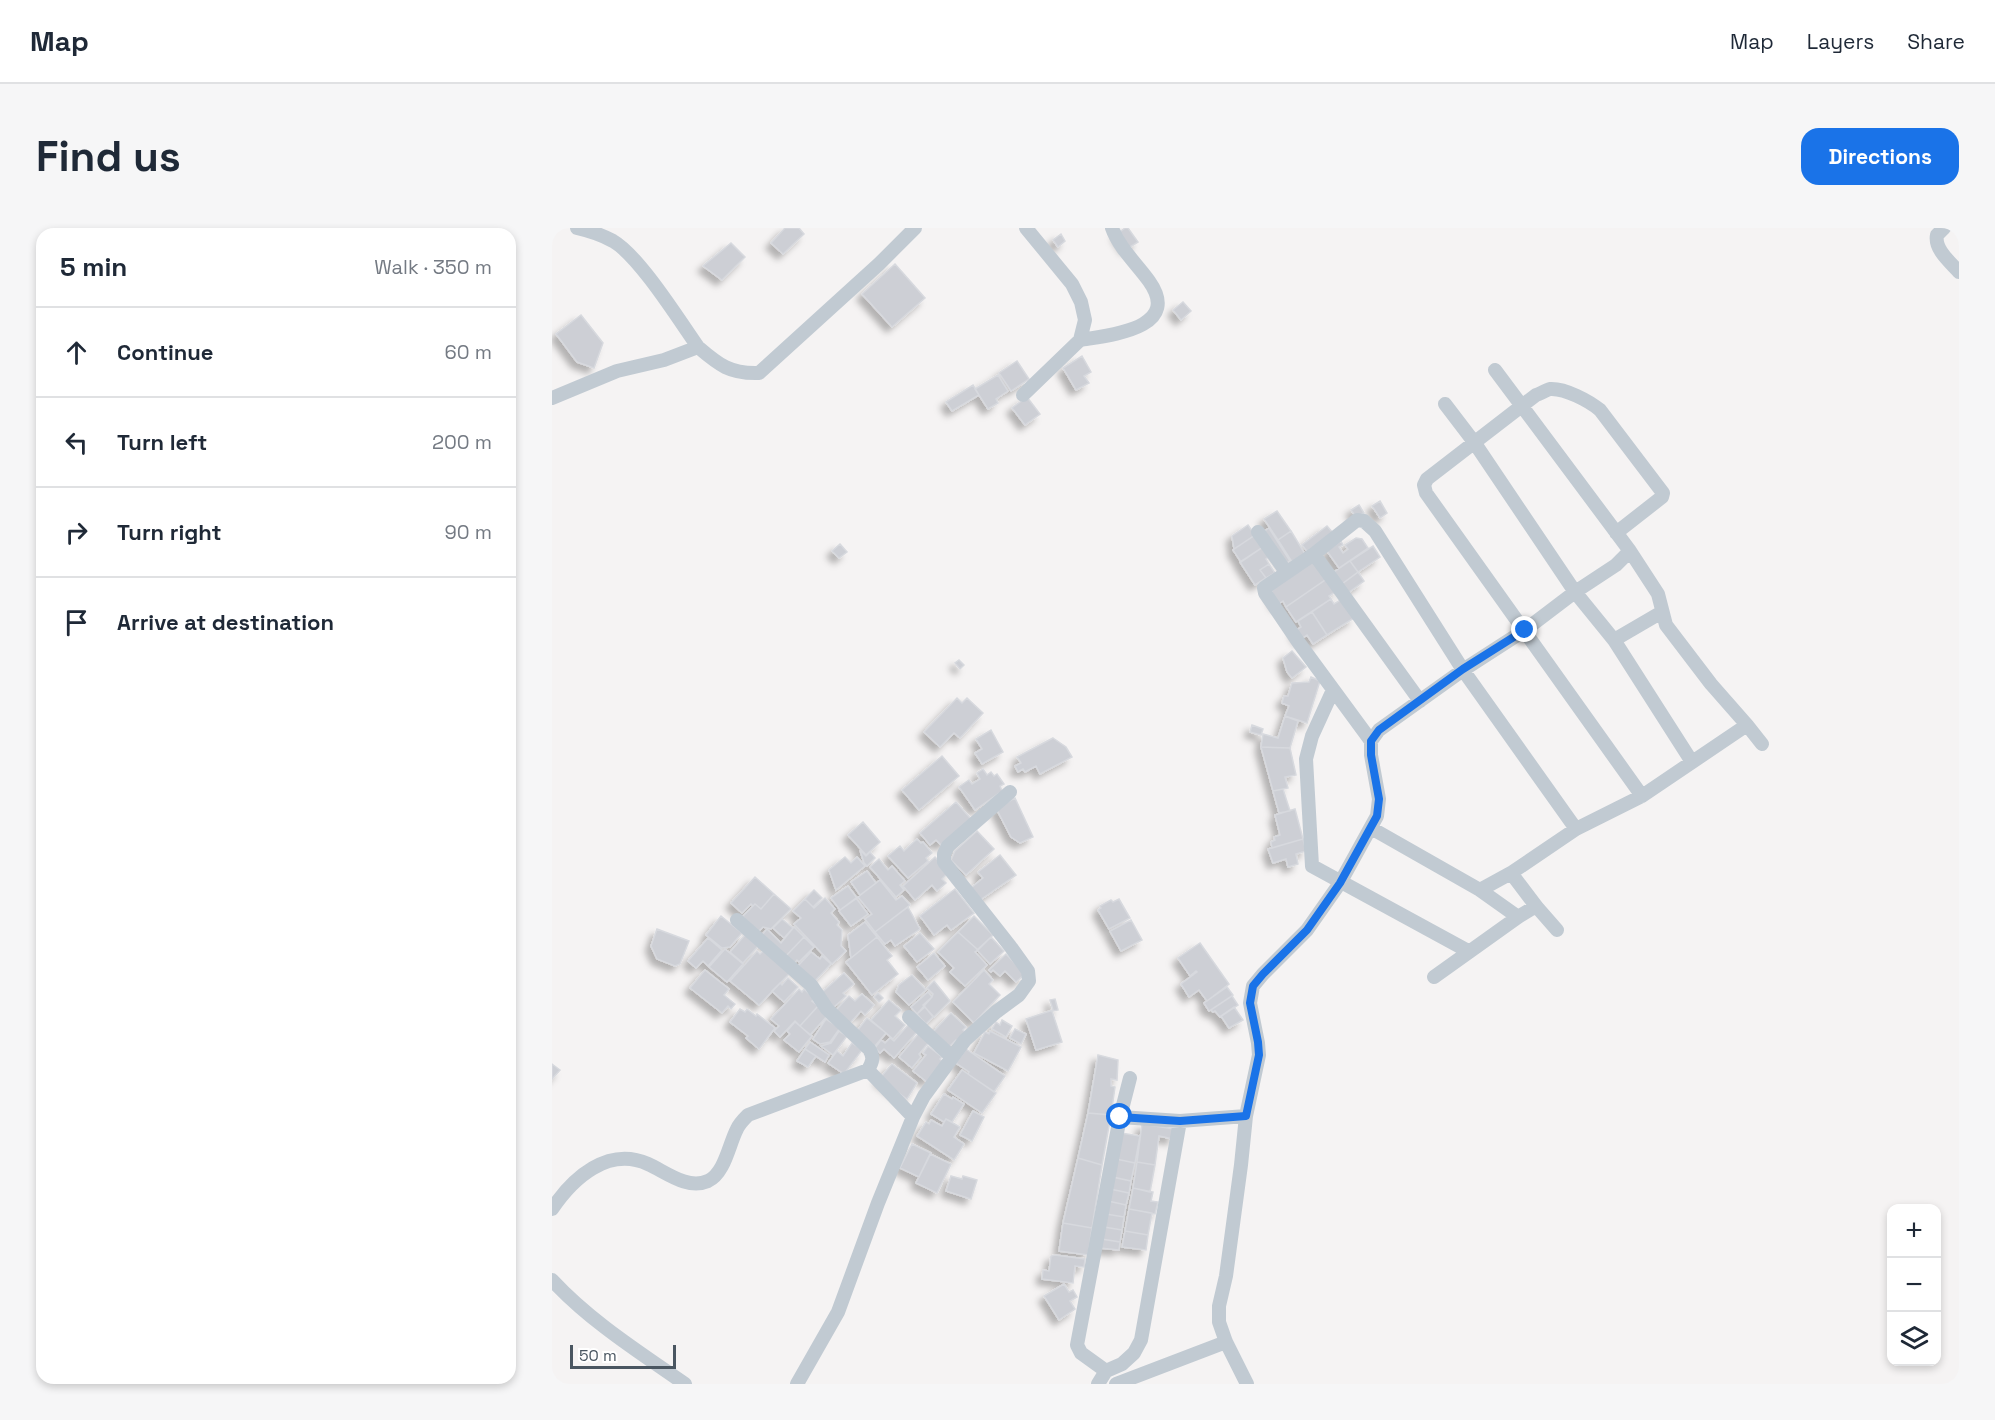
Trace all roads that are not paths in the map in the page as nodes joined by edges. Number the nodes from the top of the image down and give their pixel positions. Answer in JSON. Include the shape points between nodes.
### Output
{"nodes":[{"id":1,"x":578,"y":228,"type":"edge"},
{"id":2,"x":915,"y":228,"type":"edge"},
{"id":3,"x":1026,"y":228,"type":"edge"},
{"id":4,"x":1112,"y":228,"type":"edge"},
{"id":5,"x":1944,"y":228,"type":"edge"},
{"id":6,"x":1959,"y":272,"type":"edge"},
{"id":7,"x":1080,"y":340,"type":"junction"},
{"id":8,"x":698,"y":347,"type":"junction"},
{"id":9,"x":1495,"y":370,"type":"dead end"},
{"id":10,"x":1023,"y":395,"type":"dead end"},
{"id":11,"x":552,"y":398,"type":"edge"},
{"id":12,"x":1445,"y":404,"type":"dead end"},
{"id":13,"x":1523,"y":407,"type":"junction"},
{"id":14,"x":1474,"y":442,"type":"junction"},
{"id":15,"x":1258,"y":532,"type":"dead end"},
{"id":16,"x":1616,"y":533,"type":"junction"},
{"id":17,"x":1630,"y":551,"type":"junction"},
{"id":18,"x":1314,"y":554,"type":"junction"},
{"id":19,"x":1286,"y":572,"type":"junction"},
{"id":20,"x":1575,"y":592,"type":"junction"},
{"id":21,"x":1662,"y":612,"type":"junction"},
{"id":22,"x":1525,"y":630,"type":"junction"},
{"id":23,"x":1614,"y":640,"type":"junction"},
{"id":24,"x":1463,"y":669,"type":"junction"},
{"id":25,"x":1333,"y":690,"type":"junction"},
{"id":26,"x":1420,"y":701,"type":"junction"},
{"id":27,"x":1747,"y":725,"type":"junction"},
{"id":28,"x":1371,"y":741,"type":"junction"},
{"id":29,"x":1762,"y":744,"type":"dead end"},
{"id":30,"x":1692,"y":762,"type":"junction"},
{"id":31,"x":1010,"y":792,"type":"dead end"},
{"id":32,"x":1642,"y":796,"type":"junction"},
{"id":33,"x":1371,"y":828,"type":"junction"},
{"id":34,"x":1576,"y":829,"type":"junction"},
{"id":35,"x":1511,"y":873,"type":"junction"},
{"id":36,"x":1340,"y":883,"type":"junction"},
{"id":37,"x":1479,"y":890,"type":"junction"},
{"id":38,"x":1536,"y":906,"type":"junction"},
{"id":39,"x":1518,"y":916,"type":"junction"},
{"id":40,"x":737,"y":920,"type":"dead end"},
{"id":41,"x":1557,"y":930,"type":"dead end"},
{"id":42,"x":1468,"y":951,"type":"junction"},
{"id":43,"x":1434,"y":977,"type":"dead end"},
{"id":44,"x":909,"y":1017,"type":"dead end"},
{"id":45,"x":952,"y":1057,"type":"junction"},
{"id":46,"x":868,"y":1070,"type":"junction"},
{"id":47,"x":1130,"y":1078,"type":"dead end"},
{"id":48,"x":1246,"y":1116,"type":"junction"},
{"id":49,"x":913,"y":1117,"type":"junction"},
{"id":50,"x":1120,"y":1117,"type":"junction"},
{"id":51,"x":1180,"y":1121,"type":"junction"},
{"id":52,"x":552,"y":1209,"type":"edge"},
{"id":53,"x":552,"y":1280,"type":"edge"},
{"id":54,"x":1226,"y":1342,"type":"junction"},
{"id":55,"x":1106,"y":1371,"type":"junction"},
{"id":56,"x":685,"y":1384,"type":"edge"},
{"id":57,"x":797,"y":1384,"type":"edge"},
{"id":58,"x":1098,"y":1384,"type":"edge"},
{"id":59,"x":1116,"y":1384,"type":"edge"},
{"id":60,"x":1247,"y":1384,"type":"edge"}],
"edges":[{"from":1,"to":8,"type":"street","via":[[614,242],[634,261]]},
{"from":2,"to":8,"type":"street","via":[[759,373],[742,374],[722,366]]},
{"from":3,"to":7,"type":"street","via":[[1072,284],[1081,302],[1085,320]]},
{"from":4,"to":7,"type":"street","via":[[1118,242],[1151,284],[1157,300],[1155,310],[1149,321],[1133,330]]},
{"from":5,"to":6,"type":"street","via":[[1936,243]]},
{"from":7,"to":10,"type":"street"},
{"from":8,"to":11,"type":"street","via":[[617,371]]},
{"from":9,"to":13,"type":"street"},
{"from":12,"to":14,"type":"street"},
{"from":13,"to":14,"type":"street"},
{"from":13,"to":16,"type":"street"},
{"from":13,"to":16,"type":"street","via":[[1550,389],[1587,400],[1600,410],[1660,488],[1662,497]]},
{"from":14,"to":20,"type":"street"},
{"from":14,"to":22,"type":"street","via":[[1427,479],[1426,493]]},
{"from":15,"to":19,"type":"street"},
{"from":16,"to":17,"type":"street"},
{"from":17,"to":20,"type":"street"},
{"from":17,"to":21,"type":"street","via":[[1658,594]]},
{"from":18,"to":19,"type":"street"},
{"from":18,"to":24,"type":"street","via":[[1357,520],[1370,525]]},
{"from":18,"to":26,"type":"street"},
{"from":19,"to":25,"type":"street","via":[[1266,585],[1265,593]]},
{"from":20,"to":22,"type":"street"},
{"from":20,"to":23,"type":"street"},
{"from":21,"to":23,"type":"street"},
{"from":21,"to":27,"type":"street","via":[[1666,625]]},
{"from":22,"to":24,"type":"street"},
{"from":22,"to":32,"type":"street"},
{"from":23,"to":30,"type":"street"},
{"from":24,"to":26,"type":"street"},
{"from":24,"to":34,"type":"street"},
{"from":25,"to":28,"type":"street"},
{"from":25,"to":36,"type":"street","via":[[1306,759],[1312,866]]},
{"from":26,"to":28,"type":"street","via":[[1379,730]]},
{"from":27,"to":29,"type":"street"},
{"from":27,"to":30,"type":"street"},
{"from":28,"to":33,"type":"street","via":[[1379,807]]},
{"from":30,"to":32,"type":"street"},
{"from":31,"to":45,"type":"street","via":[[948,846],[944,862],[1028,971],[1029,981]]},
{"from":32,"to":34,"type":"street"},
{"from":33,"to":36,"type":"street"},
{"from":33,"to":37,"type":"street"},
{"from":34,"to":35,"type":"street"},
{"from":35,"to":37,"type":"street"},
{"from":35,"to":38,"type":"street"},
{"from":36,"to":42,"type":"street"},
{"from":36,"to":48,"type":"street","via":[[1307,930],[1253,986],[1250,1003],[1259,1055]]},
{"from":37,"to":39,"type":"street"},
{"from":38,"to":39,"type":"street"},
{"from":38,"to":41,"type":"street"},
{"from":39,"to":42,"type":"street"},
{"from":40,"to":46,"type":"street","via":[[811,985],[827,1009],[869,1049],[873,1056]]},
{"from":42,"to":43,"type":"street"},
{"from":44,"to":45,"type":"street"},
{"from":45,"to":49,"type":"street"},
{"from":46,"to":49,"type":"street"},
{"from":46,"to":52,"type":"street","via":[[748,1115],[738,1127],[716,1175],[708,1180],[697,1184],[681,1181],[646,1163],[622,1158],[580,1176]]},
{"from":47,"to":50,"type":"street"},
{"from":48,"to":51,"type":"street"},
{"from":48,"to":54,"type":"street","via":[[1219,1306],[1218,1322]]},
{"from":49,"to":57,"type":"street","via":[[838,1312]]},
{"from":50,"to":51,"type":"street"},
{"from":50,"to":55,"type":"street","via":[[1077,1346]]},
{"from":51,"to":55,"type":"street","via":[[1141,1340],[1122,1364]]},
{"from":53,"to":56,"type":"street","via":[[611,1332]]},
{"from":54,"to":59,"type":"street"},
{"from":54,"to":60,"type":"street"},
{"from":55,"to":58,"type":"street"}]}
